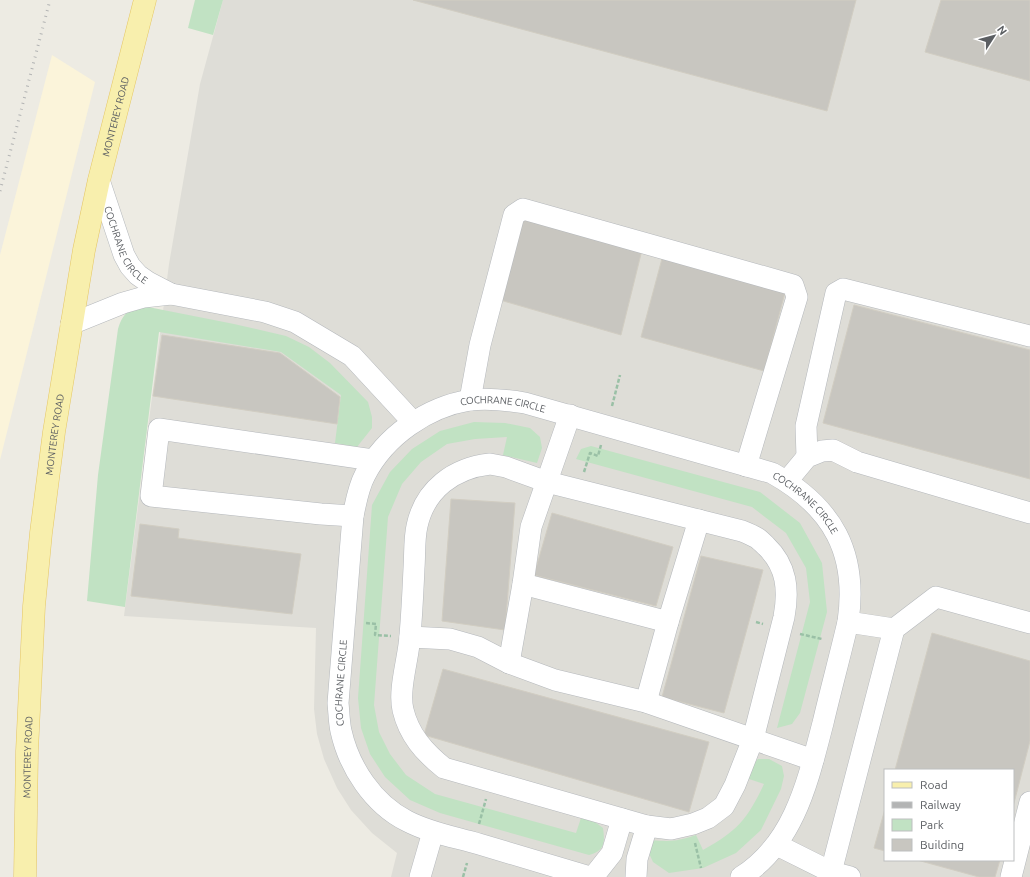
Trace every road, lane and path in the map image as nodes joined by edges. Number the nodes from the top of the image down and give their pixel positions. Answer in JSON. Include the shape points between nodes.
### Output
{"nodes":[{"id":1,"x":145,"y":0,"type":"edge"},
{"id":2,"x":99,"y":180,"type":"junction"},
{"id":3,"x":171,"y":294,"type":"junction"},
{"id":4,"x":71,"y":324,"type":"junction"},
{"id":5,"x":1030,"y":336,"type":"edge"},
{"id":6,"x":620,"y":375,"type":"dead end"},
{"id":7,"x":470,"y":400,"type":"junction"},
{"id":8,"x":612,"y":406,"type":"dead end"},
{"id":9,"x":570,"y":415,"type":"junction"},
{"id":10,"x":413,"y":422,"type":"junction"},
{"id":11,"x":601,"y":445,"type":"dead end"},
{"id":12,"x":807,"y":457,"type":"junction"},
{"id":13,"x":373,"y":460,"type":"junction"},
{"id":14,"x":746,"y":466,"type":"junction"},
{"id":15,"x":583,"y":475,"type":"dead end"},
{"id":16,"x":787,"y":481,"type":"junction"},
{"id":17,"x":547,"y":482,"type":"junction"},
{"id":18,"x":1030,"y":512,"type":"edge"},
{"id":19,"x":353,"y":516,"type":"junction"},
{"id":20,"x":699,"y":520,"type":"junction"},
{"id":21,"x":523,"y":584,"type":"junction"},
{"id":22,"x":668,"y":622,"type":"junction"},
{"id":23,"x":848,"y":622,"type":"junction"},
{"id":24,"x":366,"y":623,"type":"dead end"},
{"id":25,"x":1030,"y":623,"type":"edge"},
{"id":26,"x":894,"y":628,"type":"junction"},
{"id":27,"x":796,"y":633,"type":"dead end"},
{"id":28,"x":404,"y":637,"type":"junction"},
{"id":29,"x":822,"y":639,"type":"dead end"},
{"id":30,"x":510,"y":663,"type":"junction"},
{"id":31,"x":646,"y":702,"type":"junction"},
{"id":32,"x":753,"y":739,"type":"junction"},
{"id":33,"x":813,"y":760,"type":"junction"},
{"id":34,"x":1030,"y":802,"type":"edge"},
{"id":35,"x":484,"y":805,"type":"dead end"},
{"id":36,"x":622,"y":819,"type":"junction"},
{"id":37,"x":479,"y":824,"type":"dead end"},
{"id":38,"x":647,"y":826,"type":"junction"},
{"id":39,"x":433,"y":832,"type":"junction"},
{"id":40,"x":694,"y":842,"type":"dead end"},
{"id":41,"x":777,"y":844,"type":"junction"},
{"id":42,"x":467,"y":863,"type":"dead end"},
{"id":43,"x":701,"y":868,"type":"dead end"},
{"id":44,"x":840,"y":874,"type":"edge"},
{"id":45,"x":25,"y":877,"type":"edge"},
{"id":46,"x":420,"y":877,"type":"edge"},
{"id":47,"x":463,"y":877,"type":"edge"},
{"id":48,"x":592,"y":877,"type":"edge"},
{"id":49,"x":636,"y":877,"type":"edge"},
{"id":50,"x":741,"y":877,"type":"edge"},
{"id":51,"x":1011,"y":877,"type":"edge"}],
"edges":[{"from":1,"to":2,"type":"main road","name":"MONTEREY ROAD"},
{"from":2,"to":3,"type":"street","name":"COCHRANE CIRCLE","via":[[130,266],[148,282]]},
{"from":2,"to":4,"type":"main road","name":"MONTEREY ROAD"},
{"from":3,"to":4,"type":"street","name":"COCHRANE CIRCLE","via":[[144,297],[123,303]]},
{"from":3,"to":10,"type":"street","name":"COCHRANE CIRCLE","via":[[266,312],[295,322],[352,356]]},
{"from":4,"to":45,"type":"main road","name":"MONTEREY ROAD","via":[[54,432],[34,606],[27,743]]},
{"from":5,"to":12,"type":"street","via":[[843,289],[836,293],[806,426]]},
{"from":6,"to":8,"type":"path"},
{"from":7,"to":9,"type":"street","name":"COCHRANE CIRCLE","via":[[514,401]]},
{"from":7,"to":10,"type":"street","name":"COCHRANE CIRCLE"},
{"from":7,"to":14,"type":"street","via":[[480,345],[514,215],[523,209],[793,285],[797,297]]},
{"from":9,"to":14,"type":"street","name":"COCHRANE CIRCLE"},
{"from":9,"to":17,"type":"street"},
{"from":10,"to":13,"type":"street","name":"COCHRANE CIRCLE","via":[[392,439]]},
{"from":11,"to":15,"type":"path","via":[[598,456],[590,453]]},
{"from":12,"to":16,"type":"street"},
{"from":12,"to":18,"type":"street","via":[[833,450],[857,462]]},
{"from":13,"to":19,"type":"street","name":"COCHRANE CIRCLE","via":[[364,476]]},
{"from":13,"to":19,"type":"street","via":[[159,428],[151,496]]},
{"from":14,"to":16,"type":"street","name":"COCHRANE CIRCLE","via":[[772,473]]},
{"from":16,"to":23,"type":"street","name":"COCHRANE CIRCLE","via":[[806,496],[822,514],[841,542],[851,582]]},
{"from":17,"to":20,"type":"street"},
{"from":17,"to":21,"type":"street","via":[[531,527]]},
{"from":17,"to":28,"type":"street","via":[[490,464],[458,472],[432,493],[417,526]]},
{"from":19,"to":39,"type":"street","name":"COCHRANE CIRCLE","via":[[338,703],[341,730],[350,758],[370,790],[396,815]]},
{"from":20,"to":22,"type":"street"},
{"from":20,"to":32,"type":"street","via":[[742,531],[758,538],[774,553],[783,572],[787,601],[784,618]]},
{"from":21,"to":22,"type":"street"},
{"from":21,"to":30,"type":"street"},
{"from":22,"to":31,"type":"street"},
{"from":23,"to":26,"type":"street"},
{"from":23,"to":33,"type":"street","name":"COCHRANE CIRCLE"},
{"from":24,"to":28,"type":"path","via":[[376,624],[375,635]]},
{"from":25,"to":26,"type":"street","via":[[936,597]]},
{"from":26,"to":44,"type":"street"},
{"from":27,"to":29,"type":"path"},
{"from":28,"to":30,"type":"street","via":[[450,639],[478,647]]},
{"from":28,"to":36,"type":"street","via":[[403,710],[418,743],[432,758],[444,768]]},
{"from":30,"to":31,"type":"street","via":[[555,680]]},
{"from":31,"to":32,"type":"street"},
{"from":32,"to":33,"type":"street"},
{"from":32,"to":38,"type":"street","via":[[736,785],[724,806],[708,818],[693,824],[671,829]]},
{"from":33,"to":41,"type":"street","name":"COCHRANE CIRCLE","via":[[800,803],[790,825]]},
{"from":34,"to":51,"type":"street"},
{"from":35,"to":37,"type":"path"},
{"from":36,"to":38,"type":"street"},
{"from":36,"to":48,"type":"street","via":[[612,853]]},
{"from":38,"to":49,"type":"street","via":[[636,859]]},
{"from":39,"to":46,"type":"street"},
{"from":39,"to":48,"type":"street","name":"COCHRANE CIRCLE"},
{"from":40,"to":43,"type":"path"},
{"from":41,"to":44,"type":"street"},
{"from":41,"to":50,"type":"street","name":"COCHRANE CIRCLE","via":[[765,859]]},
{"from":42,"to":47,"type":"path"}]}
